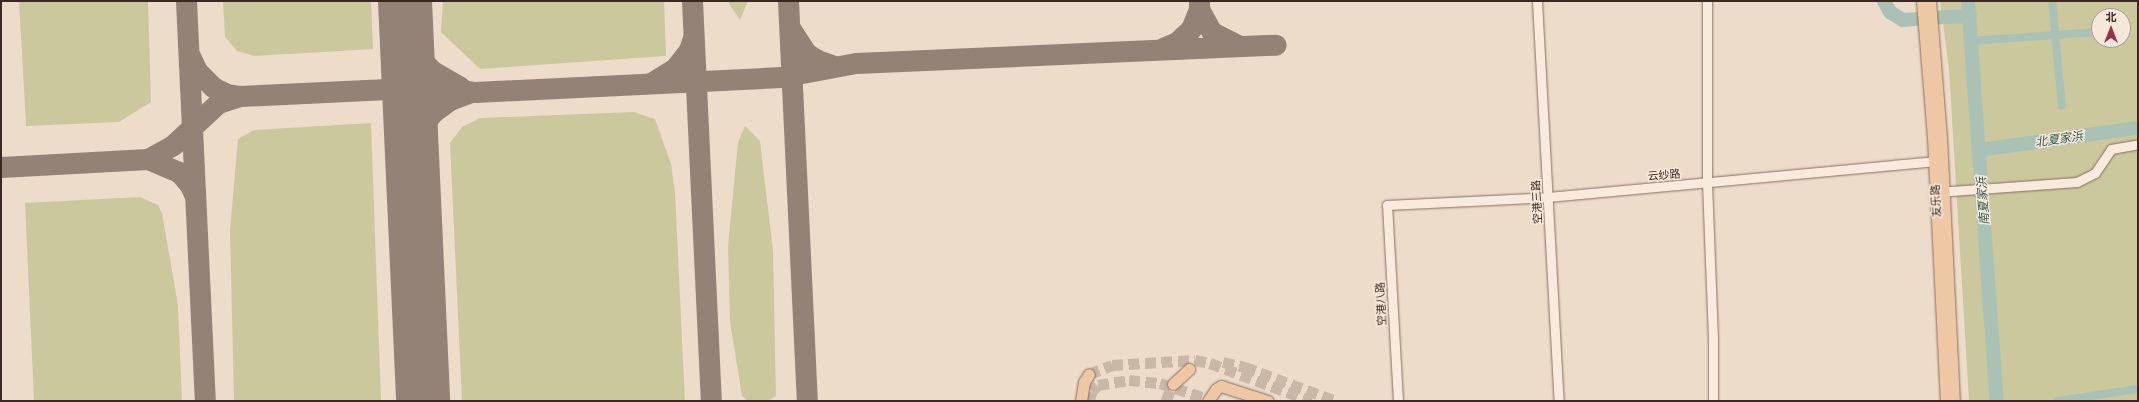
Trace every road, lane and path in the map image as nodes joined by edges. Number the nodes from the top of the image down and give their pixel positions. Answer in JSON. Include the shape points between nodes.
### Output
{"nodes":[{"id":1,"x":1538,"y":1,"type":"edge"},
{"id":2,"x":1707,"y":1,"type":"edge"},
{"id":3,"x":1922,"y":1,"type":"edge"},
{"id":4,"x":1930,"y":1,"type":"edge"},
{"id":5,"x":2138,"y":144,"type":"edge"},
{"id":6,"x":1939,"y":161,"type":"junction"},
{"id":7,"x":1707,"y":183,"type":"junction"},
{"id":8,"x":1940,"y":192,"type":"junction"},
{"id":9,"x":1548,"y":197,"type":"junction"},
{"id":10,"x":1387,"y":205,"type":"joint"},
{"id":11,"x":1189,"y":369,"type":"dead end"},
{"id":12,"x":1089,"y":374,"type":"dead end"},
{"id":13,"x":1173,"y":384,"type":"tunnel mouth"},
{"id":14,"x":1081,"y":401,"type":"edge"},
{"id":15,"x":1208,"y":401,"type":"edge"},
{"id":16,"x":1268,"y":401,"type":"edge"},
{"id":17,"x":1398,"y":401,"type":"edge"},
{"id":18,"x":1559,"y":401,"type":"edge"},
{"id":19,"x":1713,"y":401,"type":"edge"},
{"id":20,"x":1946,"y":401,"type":"edge"},
{"id":21,"x":1954,"y":401,"type":"edge"}],
"edges":[{"from":1,"to":9,"type":"street","name":"空港三路"},
{"from":2,"to":7,"type":"street"},
{"from":3,"to":6,"type":"main road","name":"友乐路"},
{"from":4,"to":6,"type":"main road","name":"友乐路"},
{"from":5,"to":8,"type":"street","via":[[2111,149],[2088,179],[2053,185]]},
{"from":6,"to":7,"type":"street","name":"云纱路"},
{"from":6,"to":8,"type":"main road","name":"友乐路"},
{"from":7,"to":9,"type":"street","name":"云纱路"},
{"from":7,"to":19,"type":"street"},
{"from":8,"to":20,"type":"main road","name":"友乐路"},
{"from":8,"to":21,"type":"main road","name":"友乐路"},
{"from":9,"to":10,"type":"street","name":"云纱路"},
{"from":9,"to":18,"type":"street","name":"空港三路"},
{"from":10,"to":17,"type":"street","name":"空港八路"},
{"from":11,"to":13,"type":"main road"},
{"from":12,"to":14,"type":"main road","via":[[1084,382]]},
{"from":15,"to":16,"type":"main road","via":[[1221,386]]}]}
